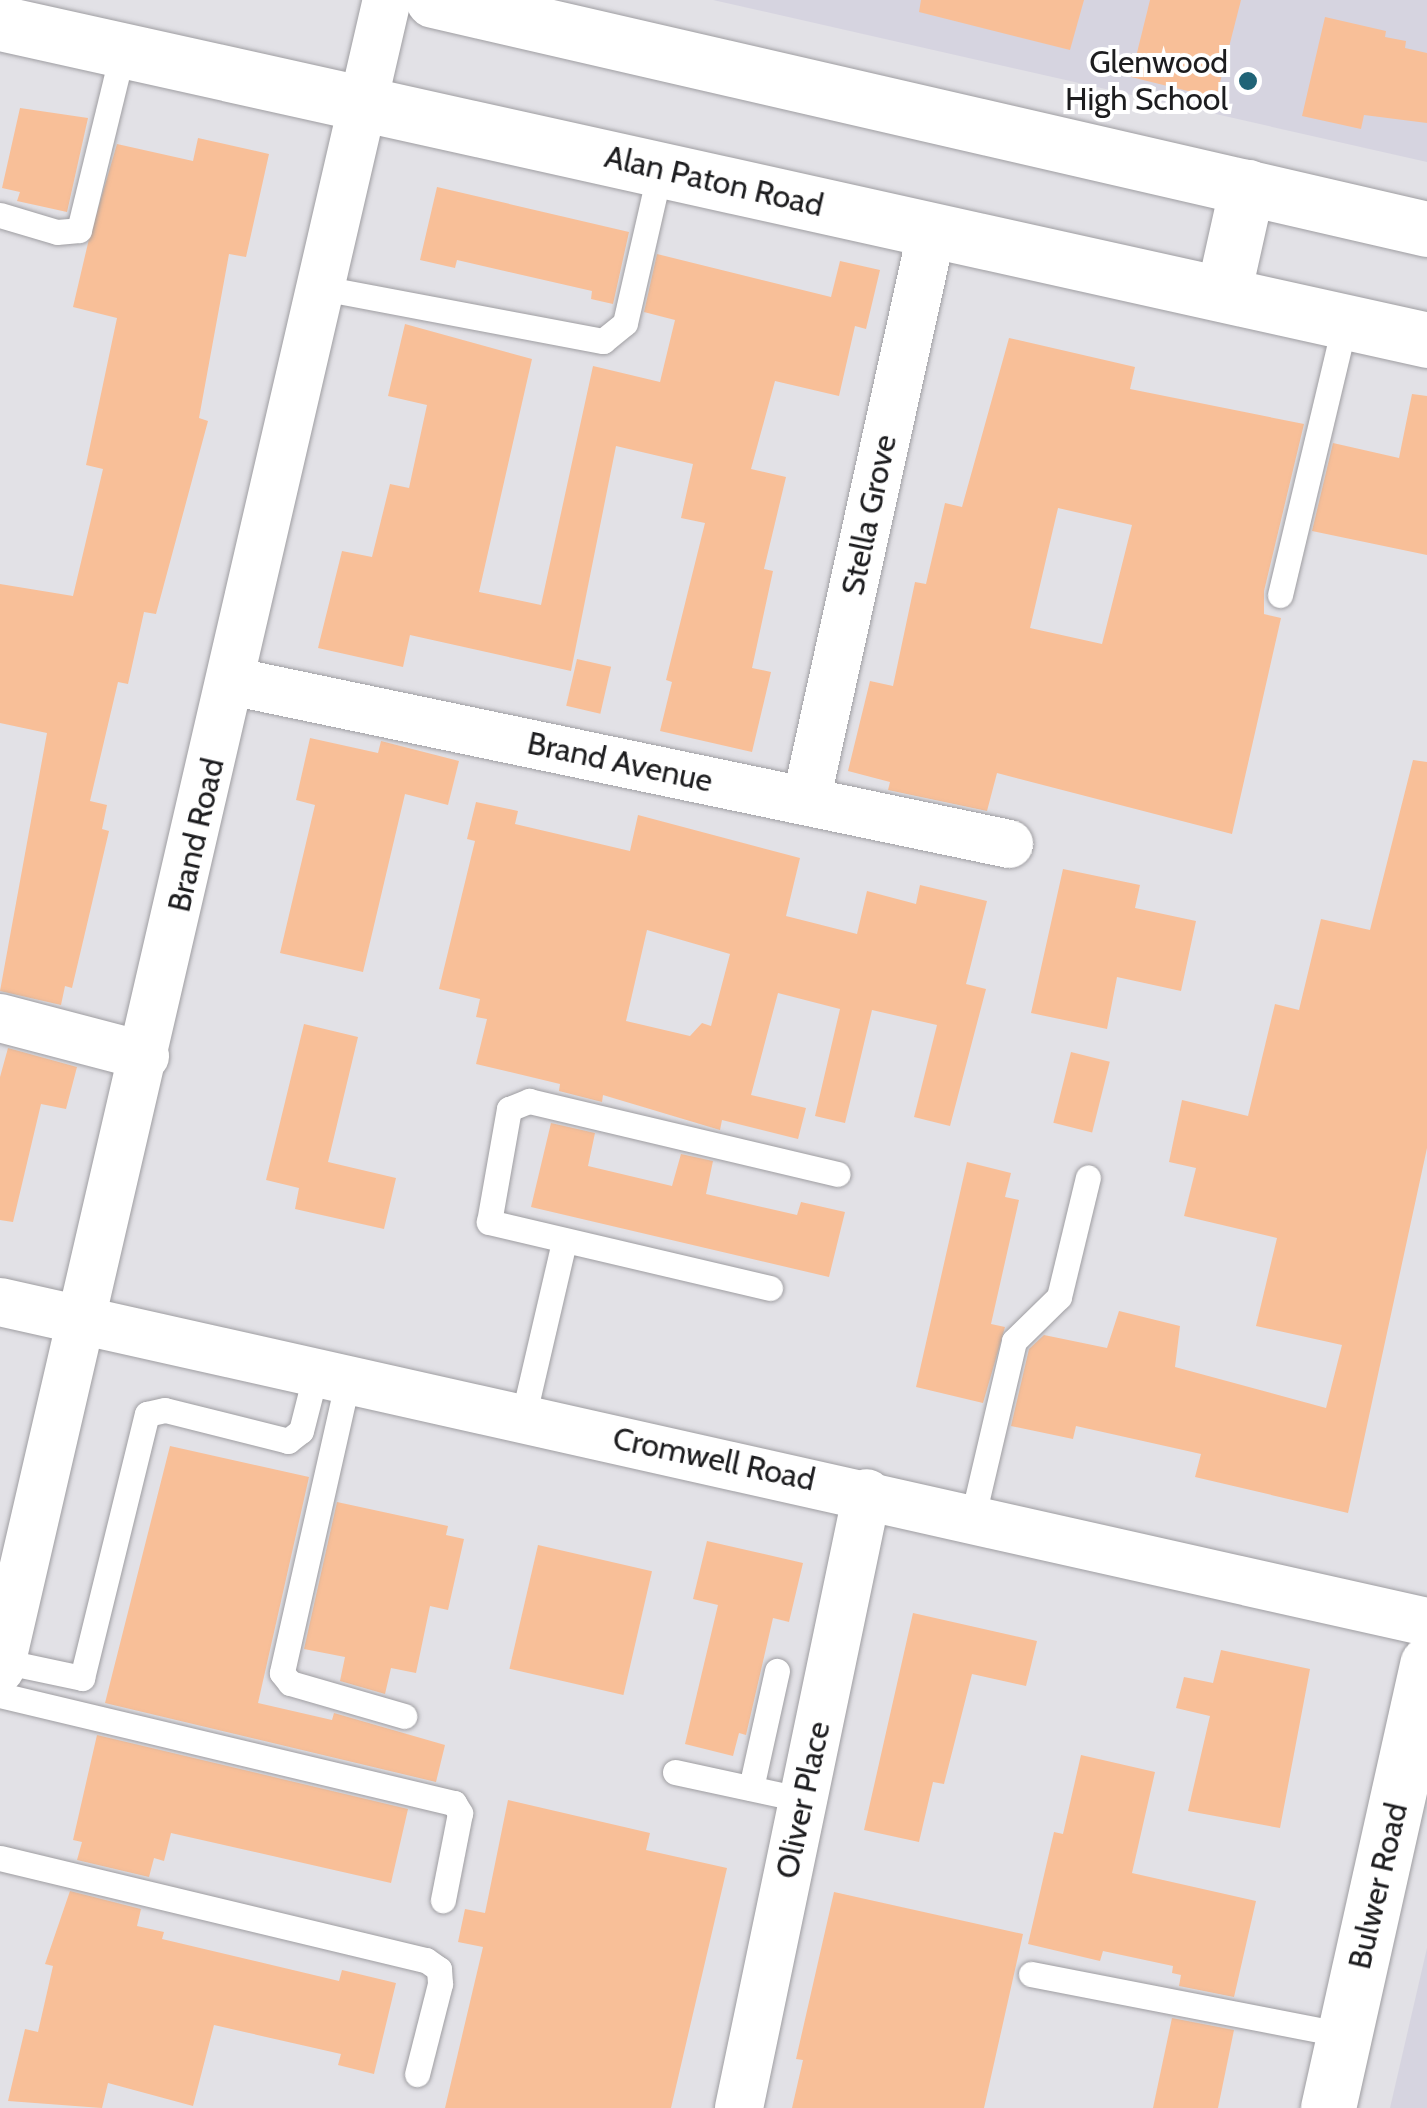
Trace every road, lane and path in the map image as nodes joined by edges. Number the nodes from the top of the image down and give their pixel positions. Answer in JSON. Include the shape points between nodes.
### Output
{"nodes":[{"id":1,"x":387,"y":0,"type":"edge"},
{"id":2,"x":433,"y":0,"type":"edge"},
{"id":3,"x":0,"y":23,"type":"edge"},
{"id":4,"x":123,"y":50,"type":"junction"},
{"id":5,"x":364,"y":103,"type":"junction"},
{"id":6,"x":660,"y":170,"type":"junction"},
{"id":7,"x":1247,"y":187,"type":"junction"},
{"id":8,"x":0,"y":216,"type":"edge"},
{"id":9,"x":1427,"y":229,"type":"edge"},
{"id":10,"x":932,"y":230,"type":"junction"},
{"id":11,"x":322,"y":288,"type":"junction"},
{"id":12,"x":1223,"y":294,"type":"junction"},
{"id":13,"x":1345,"y":322,"type":"junction"},
{"id":14,"x":1427,"y":340,"type":"edge"},
{"id":15,"x":1280,"y":595,"type":"dead end"},
{"id":16,"x":231,"y":681,"type":"junction"},
{"id":17,"x":806,"y":801,"type":"junction"},
{"id":18,"x":1009,"y":844,"type":"dead end"},
{"id":19,"x":0,"y":1018,"type":"edge"},
{"id":20,"x":144,"y":1056,"type":"junction"},
{"id":21,"x":838,"y":1174,"type":"dead end"},
{"id":22,"x":1088,"y":1177,"type":"dead end"},
{"id":23,"x":564,"y":1242,"type":"junction"},
{"id":24,"x":770,"y":1288,"type":"dead end"},
{"id":25,"x":0,"y":1302,"type":"edge"},
{"id":26,"x":83,"y":1321,"type":"junction"},
{"id":27,"x":332,"y":1376,"type":"junction"},
{"id":28,"x":523,"y":1418,"type":"junction"},
{"id":29,"x":868,"y":1493,"type":"junction"},
{"id":30,"x":973,"y":1516,"type":"junction"},
{"id":31,"x":1427,"y":1622,"type":"edge"},
{"id":32,"x":1427,"y":1664,"type":"edge"},
{"id":33,"x":777,"y":1671,"type":"dead end"},
{"id":34,"x":1,"y":1675,"type":"edge"},
{"id":35,"x":404,"y":1716,"type":"dead end"},
{"id":36,"x":675,"y":1772,"type":"dead end"},
{"id":37,"x":750,"y":1788,"type":"junction"},
{"id":38,"x":804,"y":1800,"type":"junction"},
{"id":39,"x":0,"y":1858,"type":"edge"},
{"id":40,"x":443,"y":1900,"type":"dead end"},
{"id":41,"x":1031,"y":1974,"type":"dead end"},
{"id":42,"x":1344,"y":2035,"type":"junction"},
{"id":43,"x":417,"y":2074,"type":"dead end"},
{"id":44,"x":739,"y":2108,"type":"edge"},
{"id":45,"x":1328,"y":2108,"type":"edge"}],
"edges":[{"from":1,"to":5,"type":"street","name":"Brand Road"},
{"from":2,"to":7,"type":"street"},
{"from":3,"to":4,"type":"street","name":"Alan Paton Road"},
{"from":4,"to":5,"type":"street","name":"Alan Paton Road"},
{"from":4,"to":8,"type":"lane","via":[[79,230],[57,232]]},
{"from":5,"to":6,"type":"street","name":"Alan Paton Road"},
{"from":5,"to":11,"type":"street","name":"Brand Road"},
{"from":6,"to":10,"type":"street","name":"Alan Paton Road"},
{"from":6,"to":11,"type":"lane","via":[[625,323],[603,341]]},
{"from":7,"to":9,"type":"street"},
{"from":7,"to":12,"type":"street"},
{"from":10,"to":12,"type":"street","name":"Alan Paton Road"},
{"from":10,"to":17,"type":"street","name":"Stella Grove"},
{"from":11,"to":16,"type":"street","name":"Brand Road"},
{"from":12,"to":13,"type":"street","name":"Alan Paton Road"},
{"from":13,"to":14,"type":"street","name":"Alan Paton Road"},
{"from":13,"to":15,"type":"lane"},
{"from":16,"to":17,"type":"street","name":"Brand Avenue"},
{"from":16,"to":20,"type":"street","name":"Brand Road"},
{"from":17,"to":18,"type":"street","name":"Brand Avenue"},
{"from":19,"to":20,"type":"street"},
{"from":20,"to":26,"type":"street","name":"Brand Road"},
{"from":21,"to":23,"type":"lane","via":[[520,1102],[509,1109],[486,1218]]},
{"from":22,"to":30,"type":"lane","via":[[1059,1297],[1014,1340]]},
{"from":23,"to":24,"type":"lane"},
{"from":23,"to":28,"type":"lane"},
{"from":25,"to":26,"type":"street","name":"Cromwell Road"},
{"from":26,"to":27,"type":"street","name":"Cromwell Road"},
{"from":26,"to":34,"type":"street","name":"Brand Road"},
{"from":27,"to":28,"type":"street","name":"Cromwell Road"},
{"from":27,"to":34,"type":"lane","via":[[301,1432],[288,1441],[165,1410],[147,1414],[84,1674]]},
{"from":27,"to":35,"type":"lane","via":[[282,1673],[290,1683]]},
{"from":28,"to":29,"type":"street","name":"Cromwell Road"},
{"from":29,"to":30,"type":"street","name":"Cromwell Road"},
{"from":29,"to":38,"type":"street","name":"Oliver Place"},
{"from":30,"to":31,"type":"street","name":"Cromwell Road"},
{"from":32,"to":42,"type":"street","name":"Bulwer Road"},
{"from":33,"to":37,"type":"lane"},
{"from":34,"to":40,"type":"lane","via":[[454,1804],[460,1813]]},
{"from":36,"to":37,"type":"lane"},
{"from":37,"to":38,"type":"lane"},
{"from":38,"to":44,"type":"street","name":"Oliver Place"},
{"from":39,"to":43,"type":"lane","via":[[426,1960],[439,1969],[440,1984]]},
{"from":41,"to":42,"type":"lane"},
{"from":42,"to":45,"type":"street","name":"Bulwer Road"}]}
